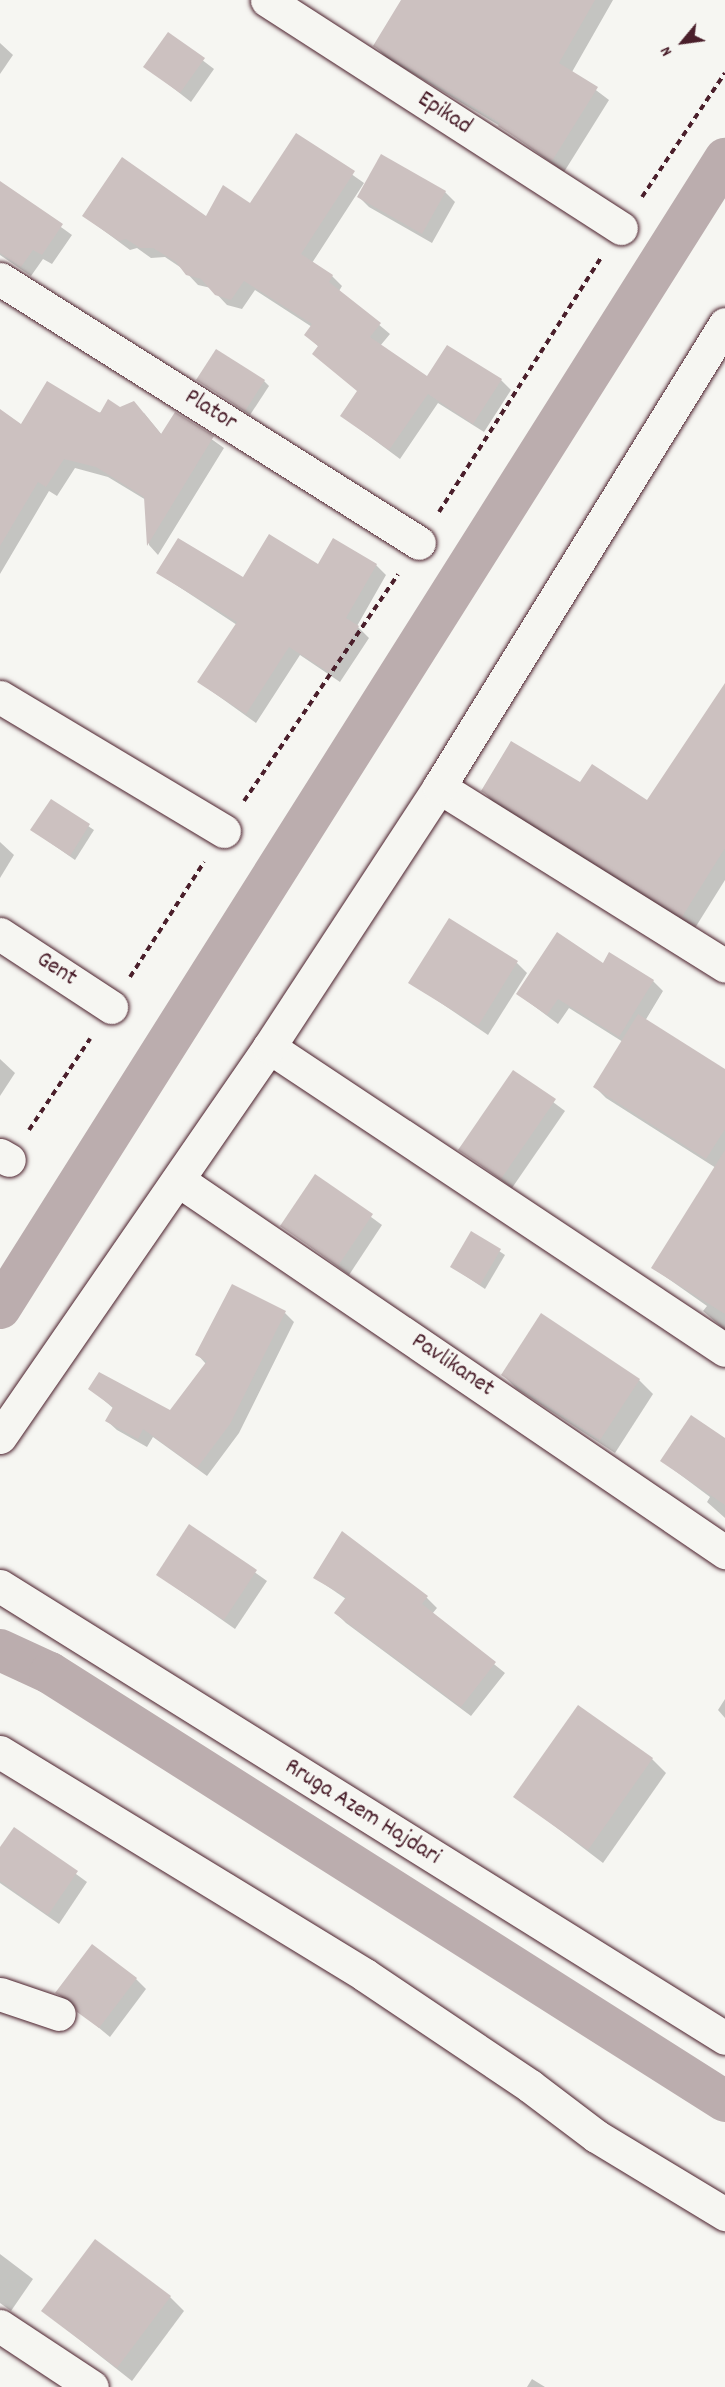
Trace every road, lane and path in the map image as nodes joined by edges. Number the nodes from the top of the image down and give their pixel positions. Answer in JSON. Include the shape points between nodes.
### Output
{"nodes":[{"id":1,"x":267,"y":0,"type":"edge"},
{"id":2,"x":725,"y":73,"type":"edge"},
{"id":3,"x":621,"y":228,"type":"junction"},
{"id":4,"x":0,"y":279,"type":"edge"},
{"id":5,"x":725,"y":324,"type":"edge"},
{"id":6,"x":419,"y":543,"type":"junction"},
{"id":7,"x":0,"y":697,"type":"edge"},
{"id":8,"x":439,"y":787,"type":"junction"},
{"id":9,"x":224,"y":831,"type":"junction"},
{"id":10,"x":0,"y":934,"type":"edge"},
{"id":11,"x":725,"y":966,"type":"edge"},
{"id":12,"x":111,"y":1007,"type":"junction"},
{"id":13,"x":269,"y":1047,"type":"junction"},
{"id":14,"x":4,"y":1157,"type":"edge"},
{"id":15,"x":178,"y":1180,"type":"junction"},
{"id":16,"x":725,"y":1350,"type":"edge"},
{"id":17,"x":0,"y":1437,"type":"edge"},
{"id":18,"x":725,"y":1552,"type":"edge"},
{"id":19,"x":0,"y":1586,"type":"edge"},
{"id":20,"x":0,"y":1752,"type":"edge"},
{"id":21,"x":0,"y":1994,"type":"edge"},
{"id":22,"x":59,"y":2014,"type":"dead end"},
{"id":23,"x":725,"y":2038,"type":"edge"},
{"id":24,"x":725,"y":2214,"type":"edge"},
{"id":25,"x":0,"y":2326,"type":"edge"},
{"id":26,"x":92,"y":2387,"type":"edge"}],
"edges":[{"from":1,"to":3,"type":"street","name":"Epikad"},
{"from":2,"to":3,"type":"path"},
{"from":3,"to":6,"type":"path"},
{"from":4,"to":6,"type":"street","name":"Plator"},
{"from":5,"to":8,"type":"street"},
{"from":6,"to":9,"type":"path"},
{"from":7,"to":9,"type":"street"},
{"from":8,"to":11,"type":"street"},
{"from":8,"to":13,"type":"street"},
{"from":9,"to":12,"type":"path"},
{"from":10,"to":12,"type":"street","name":"Gent"},
{"from":12,"to":14,"type":"path"},
{"from":13,"to":15,"type":"street"},
{"from":13,"to":16,"type":"street"},
{"from":15,"to":17,"type":"street"},
{"from":15,"to":18,"type":"street","name":"Pavlikanet"},
{"from":19,"to":23,"type":"street","name":"Rruga Azem Hajdari"},
{"from":20,"to":24,"type":"street","via":[[365,1976],[530,2086],[596,2136]]},
{"from":21,"to":22,"type":"street"},
{"from":25,"to":26,"type":"street"}]}
